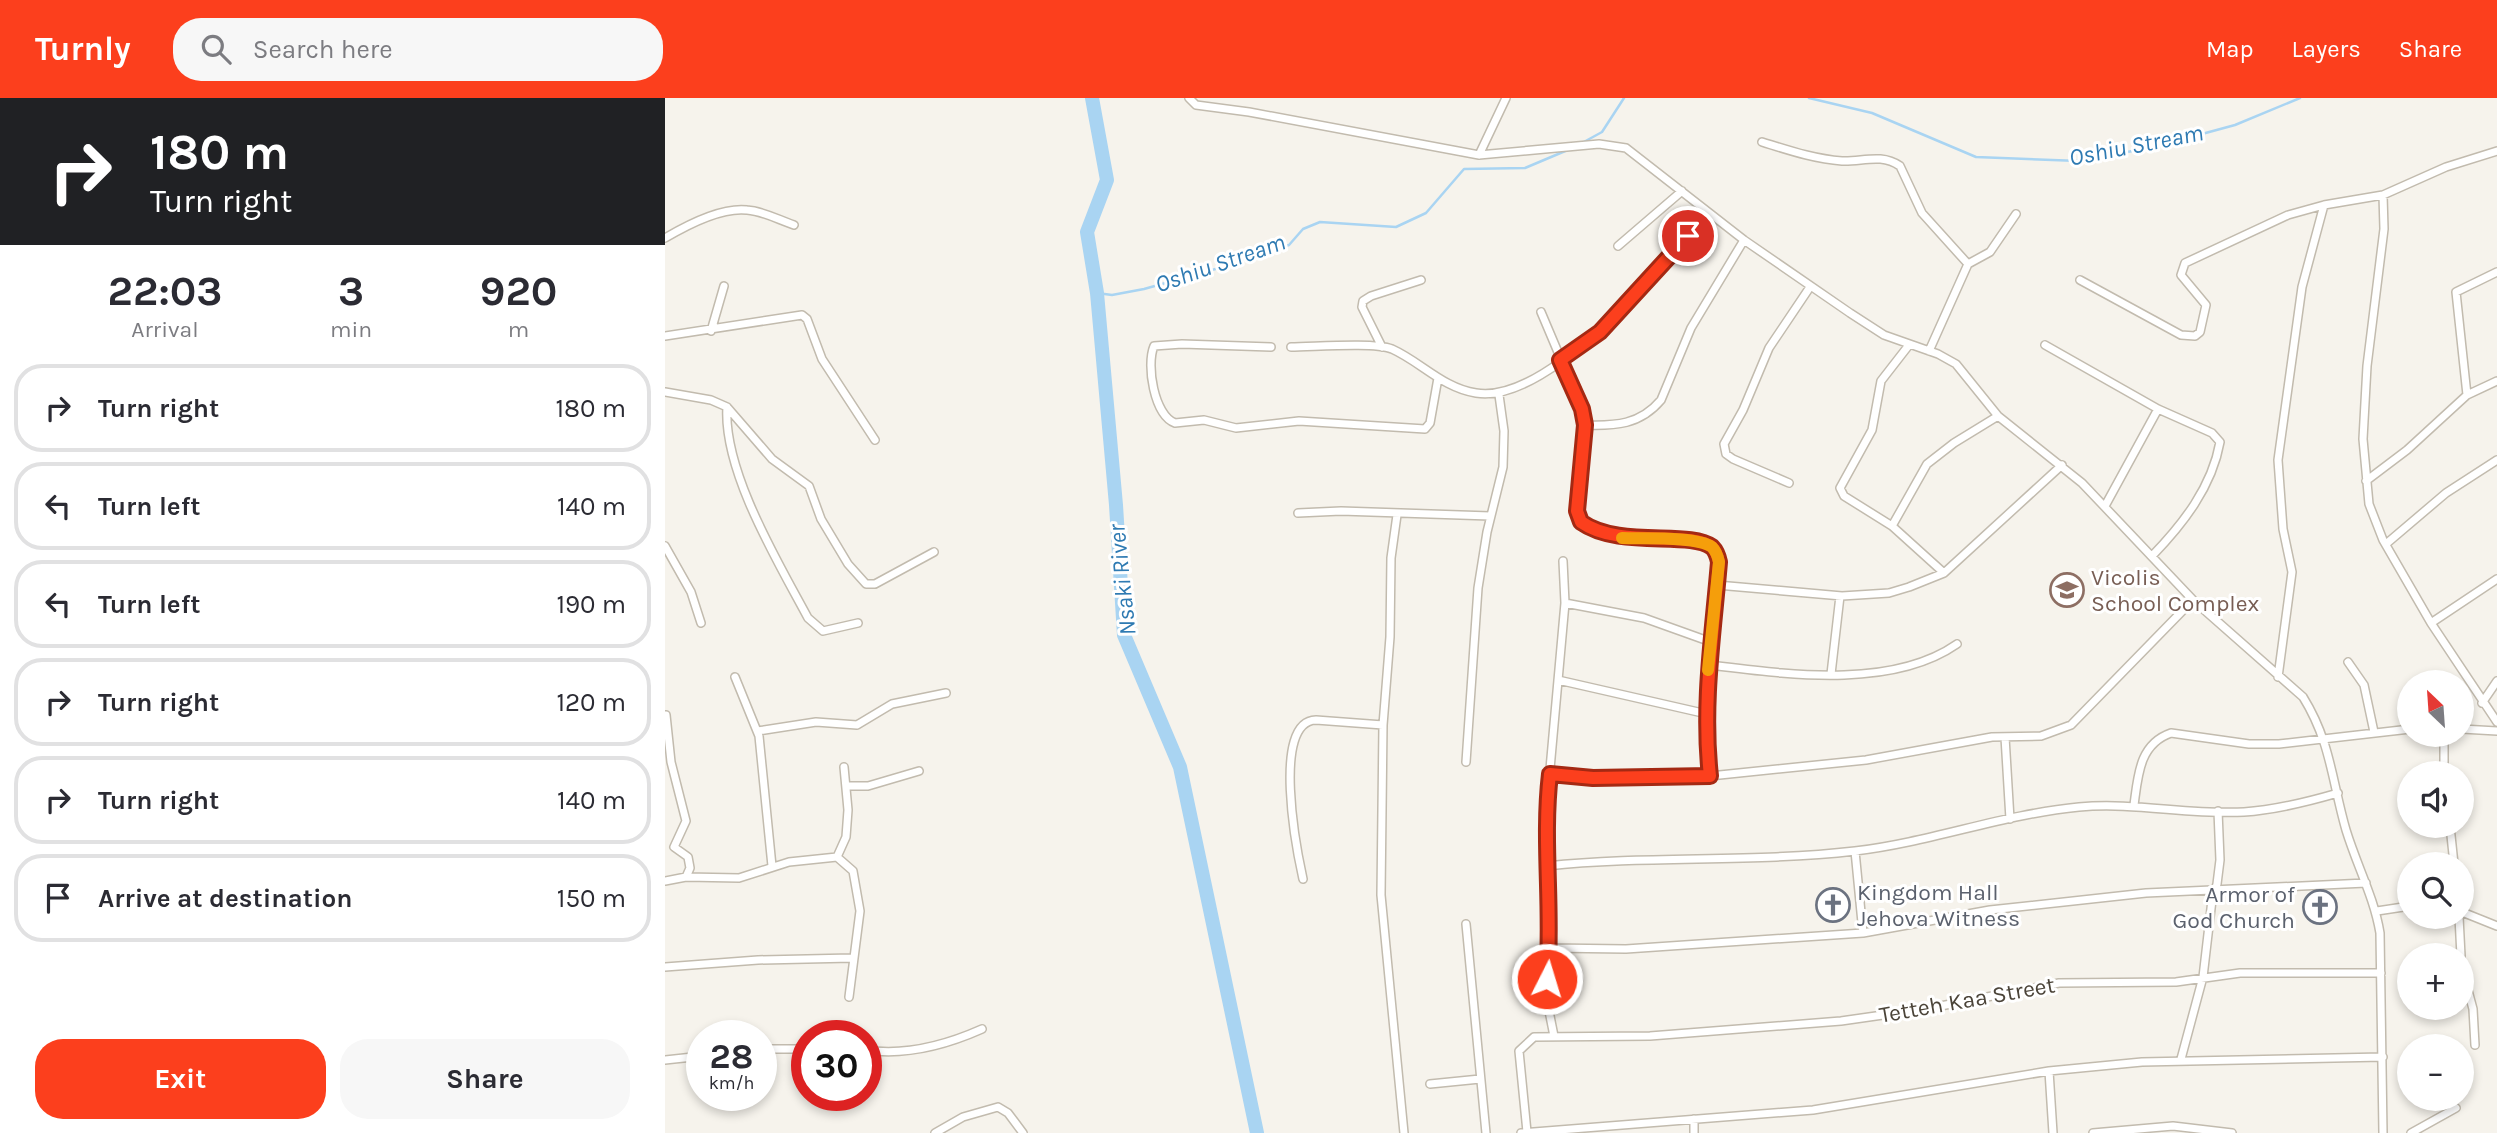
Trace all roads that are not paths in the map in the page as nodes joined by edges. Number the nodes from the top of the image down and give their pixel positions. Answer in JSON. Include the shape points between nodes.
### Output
{"nodes":[{"id":1,"x":1189,"y":98,"type":"edge"},
{"id":2,"x":1506,"y":98,"type":"edge"},
{"id":3,"x":1762,"y":142,"type":"dead end"},
{"id":4,"x":2497,"y":150,"type":"edge"},
{"id":5,"x":1479,"y":155,"type":"junction"},
{"id":6,"x":1682,"y":191,"type":"junction"},
{"id":7,"x":2383,"y":195,"type":"junction"},
{"id":8,"x":2324,"y":205,"type":"junction"},
{"id":9,"x":1706,"y":212,"type":"junction"},
{"id":10,"x":2016,"y":214,"type":"dead end"},
{"id":11,"x":794,"y":225,"type":"dead end"},
{"id":12,"x":665,"y":238,"type":"edge"},
{"id":13,"x":1744,"y":240,"type":"junction"},
{"id":14,"x":1618,"y":246,"type":"dead end"},
{"id":15,"x":1968,"y":264,"type":"junction"},
{"id":16,"x":2497,"y":271,"type":"edge"},
{"id":17,"x":1422,"y":280,"type":"dead end"},
{"id":18,"x":2080,"y":280,"type":"dead end"},
{"id":19,"x":723,"y":286,"type":"dead end"},
{"id":20,"x":1811,"y":287,"type":"junction"},
{"id":21,"x":1541,"y":312,"type":"dead end"},
{"id":22,"x":711,"y":331,"type":"junction"},
{"id":23,"x":665,"y":336,"type":"edge"},
{"id":24,"x":1909,"y":345,"type":"junction"},
{"id":25,"x":2045,"y":345,"type":"dead end"},
{"id":26,"x":1271,"y":347,"type":"dead end"},
{"id":27,"x":1291,"y":347,"type":"dead end"},
{"id":28,"x":1382,"y":347,"type":"junction"},
{"id":29,"x":1929,"y":351,"type":"junction"},
{"id":30,"x":1560,"y":360,"type":"junction"},
{"id":31,"x":1438,"y":378,"type":"junction"},
{"id":32,"x":2497,"y":381,"type":"edge"},
{"id":33,"x":665,"y":392,"type":"edge"},
{"id":34,"x":1499,"y":395,"type":"junction"},
{"id":35,"x":2467,"y":395,"type":"junction"},
{"id":36,"x":727,"y":407,"type":"junction"},
{"id":37,"x":2158,"y":409,"type":"junction"},
{"id":38,"x":1998,"y":416,"type":"junction"},
{"id":39,"x":1585,"y":425,"type":"junction"},
{"id":40,"x":875,"y":440,"type":"dead end"},
{"id":41,"x":2497,"y":460,"type":"edge"},
{"id":42,"x":2062,"y":465,"type":"junction"},
{"id":43,"x":2366,"y":481,"type":"junction"},
{"id":44,"x":1789,"y":483,"type":"dead end"},
{"id":45,"x":2105,"y":506,"type":"junction"},
{"id":46,"x":1298,"y":513,"type":"dead end"},
{"id":47,"x":1397,"y":515,"type":"junction"},
{"id":48,"x":1490,"y":516,"type":"junction"},
{"id":49,"x":1892,"y":526,"type":"junction"},
{"id":50,"x":2386,"y":544,"type":"junction"},
{"id":51,"x":665,"y":546,"type":"edge"},
{"id":52,"x":934,"y":552,"type":"dead end"},
{"id":53,"x":2152,"y":556,"type":"junction"},
{"id":54,"x":1563,"y":561,"type":"dead end"},
{"id":55,"x":1944,"y":573,"type":"junction"},
{"id":56,"x":2497,"y":579,"type":"edge"},
{"id":57,"x":1717,"y":585,"type":"junction"},
{"id":58,"x":1840,"y":596,"type":"junction"},
{"id":59,"x":2193,"y":600,"type":"junction"},
{"id":60,"x":1565,"y":603,"type":"junction"},
{"id":61,"x":701,"y":623,"type":"dead end"},
{"id":62,"x":858,"y":623,"type":"dead end"},
{"id":63,"x":2431,"y":623,"type":"junction"},
{"id":64,"x":1710,"y":642,"type":"junction"},
{"id":65,"x":1957,"y":644,"type":"dead end"},
{"id":66,"x":2348,"y":662,"type":"dead end"},
{"id":67,"x":1709,"y":665,"type":"junction"},
{"id":68,"x":1831,"y":674,"type":"junction"},
{"id":69,"x":735,"y":677,"type":"dead end"},
{"id":70,"x":2279,"y":677,"type":"junction"},
{"id":71,"x":1558,"y":680,"type":"junction"},
{"id":72,"x":2497,"y":681,"type":"edge"},
{"id":73,"x":946,"y":693,"type":"dead end"},
{"id":74,"x":2482,"y":703,"type":"junction"},
{"id":75,"x":1707,"y":714,"type":"junction"},
{"id":76,"x":666,"y":715,"type":"edge"},
{"id":77,"x":2497,"y":722,"type":"edge"},
{"id":78,"x":1383,"y":725,"type":"junction"},
{"id":79,"x":2397,"y":730,"type":"edge"},
{"id":80,"x":2475,"y":730,"type":"edge"},
{"id":81,"x":758,"y":731,"type":"junction"},
{"id":82,"x":2497,"y":731,"type":"edge"},
{"id":83,"x":2374,"y":732,"type":"junction"},
{"id":84,"x":2005,"y":737,"type":"junction"},
{"id":85,"x":2325,"y":739,"type":"junction"},
{"id":86,"x":1466,"y":762,"type":"dead end"},
{"id":87,"x":844,"y":767,"type":"dead end"},
{"id":88,"x":919,"y":771,"type":"dead end"},
{"id":89,"x":1550,"y":774,"type":"junction"},
{"id":90,"x":1710,"y":776,"type":"junction"},
{"id":91,"x":847,"y":786,"type":"junction"},
{"id":92,"x":2337,"y":793,"type":"junction"},
{"id":93,"x":2134,"y":805,"type":"junction"},
{"id":94,"x":2218,"y":811,"type":"junction"},
{"id":95,"x":2010,"y":820,"type":"junction"},
{"id":96,"x":665,"y":844,"type":"edge"},
{"id":97,"x":674,"y":847,"type":"junction"},
{"id":98,"x":1855,"y":851,"type":"junction"},
{"id":99,"x":837,"y":857,"type":"junction"},
{"id":100,"x":772,"y":866,"type":"junction"},
{"id":101,"x":1547,"y":866,"type":"junction"},
{"id":102,"x":686,"y":877,"type":"junction"},
{"id":103,"x":1303,"y":879,"type":"dead end"},
{"id":104,"x":665,"y":881,"type":"edge"},
{"id":105,"x":2366,"y":883,"type":"junction"},
{"id":106,"x":2215,"y":890,"type":"junction"},
{"id":107,"x":2397,"y":908,"type":"edge"},
{"id":108,"x":2377,"y":911,"type":"junction"},
{"id":109,"x":2474,"y":917,"type":"edge"},
{"id":110,"x":1466,"y":925,"type":"dead end"},
{"id":111,"x":2497,"y":926,"type":"edge"},
{"id":112,"x":1863,"y":933,"type":"junction"},
{"id":113,"x":1550,"y":948,"type":"junction"},
{"id":114,"x":852,"y":958,"type":"junction"},
{"id":115,"x":665,"y":967,"type":"edge"},
{"id":116,"x":2381,"y":973,"type":"junction"},
{"id":117,"x":2203,"y":977,"type":"junction"},
{"id":118,"x":849,"y":997,"type":"dead end"},
{"id":119,"x":2474,"y":1020,"type":"edge"},
{"id":120,"x":982,"y":1029,"type":"dead end"},
{"id":121,"x":1554,"y":1036,"type":"junction"},
{"id":122,"x":2475,"y":1045,"type":"dead end"},
{"id":123,"x":882,"y":1052,"type":"edge"},
{"id":124,"x":2382,"y":1057,"type":"junction"},
{"id":125,"x":686,"y":1058,"type":"edge"},
{"id":126,"x":2181,"y":1059,"type":"junction"},
{"id":127,"x":665,"y":1060,"type":"edge"},
{"id":128,"x":2049,"y":1071,"type":"junction"},
{"id":129,"x":1480,"y":1079,"type":"junction"},
{"id":130,"x":1430,"y":1084,"type":"dead end"},
{"id":131,"x":2451,"y":1111,"type":"edge"},
{"id":132,"x":1694,"y":1119,"type":"junction"},
{"id":133,"x":1524,"y":1132,"type":"edge"},
{"id":134,"x":935,"y":1133,"type":"edge"},
{"id":135,"x":1023,"y":1133,"type":"edge"},
{"id":136,"x":1404,"y":1133,"type":"edge"},
{"id":137,"x":1486,"y":1133,"type":"edge"},
{"id":138,"x":1694,"y":1133,"type":"edge"},
{"id":139,"x":2053,"y":1133,"type":"edge"},
{"id":140,"x":2093,"y":1133,"type":"edge"},
{"id":141,"x":2232,"y":1133,"type":"edge"},
{"id":142,"x":2383,"y":1133,"type":"edge"},
{"id":143,"x":2411,"y":1133,"type":"edge"}],
"edges":[{"from":1,"to":5,"type":"street","via":[[1196,105]]},
{"from":2,"to":5,"type":"street"},
{"from":3,"to":15,"type":"street","via":[[1843,161],[1893,161],[1900,166],[1922,213]]},
{"from":4,"to":7,"type":"street"},
{"from":5,"to":6,"type":"street","via":[[1582,146],[1626,148]]},
{"from":6,"to":9,"type":"street"},
{"from":6,"to":14,"type":"street"},
{"from":7,"to":8,"type":"street"},
{"from":7,"to":43,"type":"street","via":[[2384,229],[2367,366]]},
{"from":8,"to":18,"type":"street","via":[[2288,215],[2185,263],[2181,275],[2206,305],[2195,336],[2181,335]]},
{"from":8,"to":70,"type":"street","via":[[2302,287],[2278,460],[2283,529],[2292,572]]},
{"from":9,"to":13,"type":"street"},
{"from":9,"to":30,"type":"street","via":[[1664,266],[1600,332]]},
{"from":10,"to":15,"type":"street","via":[[1990,252]]},
{"from":11,"to":12,"type":"street","via":[[738,210]]},
{"from":13,"to":20,"type":"street"},
{"from":13,"to":39,"type":"street","via":[[1701,310],[1661,400],[1650,413],[1620,425]]},
{"from":15,"to":29,"type":"street"},
{"from":16,"to":35,"type":"street","via":[[2456,292]]},
{"from":17,"to":28,"type":"street","via":[[1363,301]]},
{"from":19,"to":22,"type":"street"},
{"from":20,"to":24,"type":"street","via":[[1884,335]]},
{"from":20,"to":44,"type":"street","via":[[1769,348],[1724,444],[1733,459]]},
{"from":21,"to":30,"type":"street"},
{"from":22,"to":23,"type":"street"},
{"from":22,"to":40,"type":"street","via":[[802,315],[823,359]]},
{"from":24,"to":29,"type":"street"},
{"from":24,"to":49,"type":"street","via":[[1881,381],[1872,430],[1840,488],[1844,496]]},
{"from":25,"to":37,"type":"street"},
{"from":26,"to":31,"type":"street","via":[[1154,346],[1152,366],[1161,412],[1175,424],[1204,420],[1236,428],[1299,421],[1425,429]]},
{"from":27,"to":28,"type":"street"},
{"from":28,"to":31,"type":"street"},
{"from":29,"to":38,"type":"street","via":[[1956,364]]},
{"from":30,"to":34,"type":"street"},
{"from":30,"to":39,"type":"street"},
{"from":31,"to":34,"type":"street","via":[[1474,393]]},
{"from":32,"to":35,"type":"street"},
{"from":33,"to":36,"type":"street"},
{"from":34,"to":48,"type":"street","via":[[1503,467]]},
{"from":35,"to":43,"type":"street"},
{"from":36,"to":52,"type":"street","via":[[772,459],[809,486],[821,520],[866,584],[875,584]]},
{"from":36,"to":62,"type":"street","via":[[726,429],[749,506],[808,618],[823,631]]},
{"from":37,"to":45,"type":"street"},
{"from":37,"to":53,"type":"street","via":[[2212,433],[2220,442],[2210,476],[2188,513]]},
{"from":38,"to":42,"type":"street"},
{"from":38,"to":49,"type":"street","via":[[1927,464]]},
{"from":39,"to":57,"type":"street","via":[[1577,511],[1581,522],[1621,537],[1711,547],[1719,562]]},
{"from":41,"to":50,"type":"street","via":[[2446,493]]},
{"from":42,"to":45,"type":"street"},
{"from":42,"to":55,"type":"street"},
{"from":43,"to":50,"type":"street","via":[[2369,504]]},
{"from":45,"to":53,"type":"street"},
{"from":46,"to":47,"type":"street"},
{"from":47,"to":48,"type":"street"},
{"from":47,"to":78,"type":"street"},
{"from":48,"to":86,"type":"street","via":[[1478,588]]},
{"from":49,"to":55,"type":"street"},
{"from":50,"to":63,"type":"street"},
{"from":51,"to":61,"type":"street","via":[[691,592]]},
{"from":53,"to":59,"type":"street"},
{"from":54,"to":60,"type":"street"},
{"from":55,"to":58,"type":"street","via":[[1889,593]]},
{"from":56,"to":63,"type":"street"},
{"from":57,"to":58,"type":"street"},
{"from":57,"to":64,"type":"street"},
{"from":58,"to":68,"type":"street"},
{"from":59,"to":70,"type":"street"},
{"from":59,"to":84,"type":"street","via":[[2071,725],[2041,736]]},
{"from":60,"to":64,"type":"street","via":[[1644,618]]},
{"from":60,"to":71,"type":"street"},
{"from":63,"to":74,"type":"street"},
{"from":64,"to":67,"type":"street"},
{"from":65,"to":68,"type":"street","via":[[1933,660],[1907,668]]},
{"from":66,"to":83,"type":"street","via":[[2364,685]]},
{"from":67,"to":68,"type":"street"},
{"from":67,"to":75,"type":"street"},
{"from":69,"to":81,"type":"street"},
{"from":70,"to":85,"type":"street","via":[[2302,697]]},
{"from":71,"to":75,"type":"street"},
{"from":71,"to":89,"type":"street"},
{"from":72,"to":74,"type":"street"},
{"from":73,"to":81,"type":"street","via":[[892,704],[857,724],[816,722]]},
{"from":74,"to":77,"type":"street"},
{"from":75,"to":90,"type":"street"},
{"from":76,"to":97,"type":"street","via":[[671,762],[686,821]]},
{"from":78,"to":103,"type":"street","via":[[1316,720],[1302,726],[1288,771]]},
{"from":78,"to":136,"type":"street","via":[[1381,895]]},
{"from":79,"to":83,"type":"street"},
{"from":80,"to":82,"type":"street"},
{"from":81,"to":100,"type":"street"},
{"from":83,"to":85,"type":"street"},
{"from":84,"to":90,"type":"street","via":[[1866,760]]},
{"from":84,"to":95,"type":"street"},
{"from":85,"to":92,"type":"street"},
{"from":85,"to":93,"type":"street","via":[[2249,744],[2171,733],[2162,736],[2144,754]]},
{"from":87,"to":91,"type":"street"},
{"from":88,"to":91,"type":"street","via":[[868,786]]},
{"from":89,"to":90,"type":"street"},
{"from":89,"to":101,"type":"street"},
{"from":91,"to":99,"type":"street","via":[[846,837]]},
{"from":92,"to":94,"type":"street","via":[[2272,808]]},
{"from":92,"to":105,"type":"street"},
{"from":93,"to":94,"type":"street"},
{"from":93,"to":95,"type":"street","via":[[2076,807]]},
{"from":94,"to":106,"type":"street","via":[[2220,860]]},
{"from":95,"to":98,"type":"street"},
{"from":96,"to":97,"type":"street"},
{"from":97,"to":102,"type":"street","via":[[688,857]]},
{"from":98,"to":101,"type":"street"},
{"from":98,"to":112,"type":"street"},
{"from":99,"to":100,"type":"street"},
{"from":99,"to":114,"type":"street","via":[[850,866],[855,877],[860,911]]},
{"from":100,"to":102,"type":"street","via":[[739,878]]},
{"from":101,"to":113,"type":"street"},
{"from":102,"to":104,"type":"street"},
{"from":105,"to":106,"type":"street"},
{"from":105,"to":108,"type":"street"},
{"from":106,"to":112,"type":"street","via":[[1990,910]]},
{"from":106,"to":117,"type":"street"},
{"from":107,"to":108,"type":"street"},
{"from":108,"to":116,"type":"street"},
{"from":109,"to":111,"type":"street"},
{"from":110,"to":129,"type":"street"},
{"from":112,"to":113,"type":"street","via":[[1626,949]]},
{"from":113,"to":121,"type":"street","via":[[1546,1006]]},
{"from":114,"to":115,"type":"street"},
{"from":114,"to":118,"type":"street"},
{"from":116,"to":117,"type":"street","name":"Tetteh Kaa Street"},
{"from":116,"to":124,"type":"street"},
{"from":117,"to":121,"type":"street","name":"Tetteh Kaa Street","via":[[2176,982],[2059,983],[1841,1021],[1650,1036]]},
{"from":117,"to":126,"type":"street"},
{"from":119,"to":122,"type":"street"},
{"from":120,"to":123,"type":"street","via":[[942,1045]]},
{"from":121,"to":133,"type":"street","name":"Tetteh Kaa Street","via":[[1534,1037],[1519,1051]]},
{"from":124,"to":126,"type":"street"},
{"from":124,"to":142,"type":"street"},
{"from":125,"to":127,"type":"street"},
{"from":126,"to":128,"type":"street"},
{"from":128,"to":132,"type":"street","via":[[1813,1110]]},
{"from":128,"to":139,"type":"street"},
{"from":129,"to":130,"type":"street"},
{"from":129,"to":137,"type":"street"},
{"from":131,"to":143,"type":"street"},
{"from":132,"to":133,"type":"street"},
{"from":132,"to":138,"type":"street"},
{"from":134,"to":135,"type":"street","via":[[963,1117],[998,1107]]},
{"from":140,"to":141,"type":"street","via":[[2173,1126]]}]}
